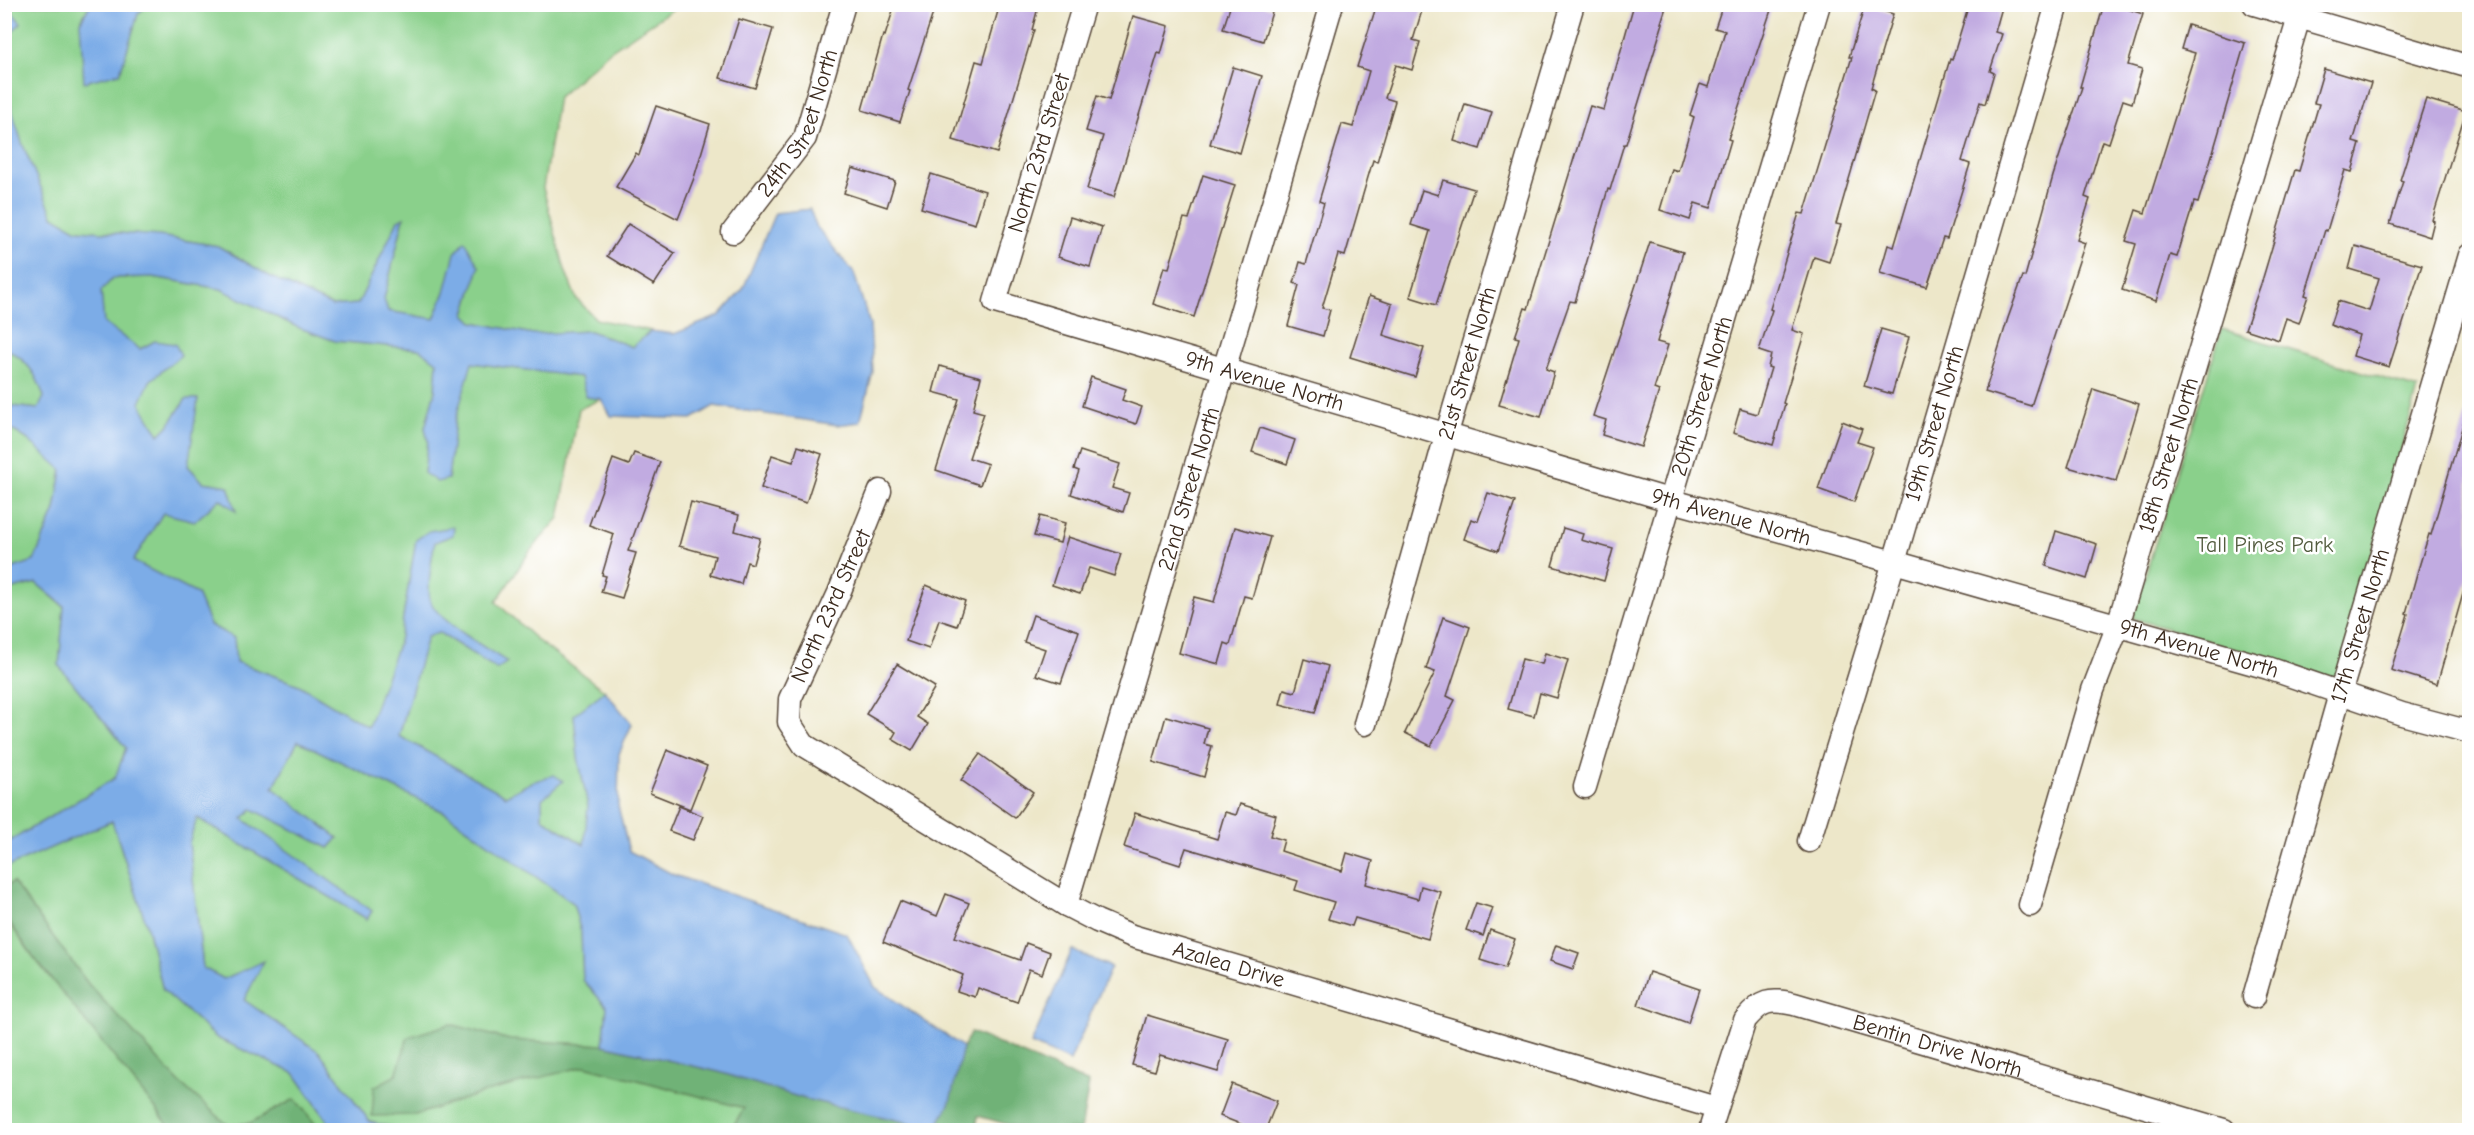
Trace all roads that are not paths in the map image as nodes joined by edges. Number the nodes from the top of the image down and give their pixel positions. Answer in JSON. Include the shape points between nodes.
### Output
{"nodes":[{"id":1,"x":844,"y":4,"type":"edge"},
{"id":2,"x":1084,"y":4,"type":"edge"},
{"id":3,"x":1332,"y":4,"type":"edge"},
{"id":4,"x":1574,"y":4,"type":"edge"},
{"id":5,"x":1819,"y":4,"type":"edge"},
{"id":6,"x":2057,"y":4,"type":"edge"},
{"id":7,"x":2254,"y":4,"type":"edge"},
{"id":8,"x":2301,"y":11,"type":"edge"},
{"id":9,"x":2469,"y":67,"type":"edge"},
{"id":10,"x":733,"y":232,"type":"dead end"},
{"id":11,"x":2469,"y":255,"type":"edge"},
{"id":12,"x":995,"y":302,"type":"joint"},
{"id":13,"x":1224,"y":369,"type":"junction"},
{"id":14,"x":1446,"y":436,"type":"junction"},
{"id":15,"x":880,"y":491,"type":"dead end"},
{"id":16,"x":1669,"y":500,"type":"junction"},
{"id":17,"x":1894,"y":562,"type":"junction"},
{"id":18,"x":2118,"y":625,"type":"junction"},
{"id":19,"x":2340,"y":693,"type":"junction"},
{"id":20,"x":789,"y":722,"type":"joint"},
{"id":21,"x":1365,"y":724,"type":"dead end"},
{"id":22,"x":2469,"y":732,"type":"edge"},
{"id":23,"x":1585,"y":787,"type":"dead end"},
{"id":24,"x":1809,"y":841,"type":"dead end"},
{"id":25,"x":1066,"y":904,"type":"junction"},
{"id":26,"x":2030,"y":905,"type":"dead end"},
{"id":27,"x":2254,"y":997,"type":"dead end"},
{"id":28,"x":1716,"y":1108,"type":"junction"},
{"id":29,"x":1710,"y":1131,"type":"edge"},
{"id":30,"x":2224,"y":1131,"type":"edge"}],
"edges":[{"from":1,"to":10,"type":"street","name":"24th Street North","via":[[805,138]]},
{"from":2,"to":12,"type":"street","name":"North 23rd Street"},
{"from":3,"to":13,"type":"street","name":"22nd Street North"},
{"from":4,"to":14,"type":"street","name":"21st Street North"},
{"from":5,"to":16,"type":"street","name":"20th Street North"},
{"from":6,"to":17,"type":"street","name":"19th Street North"},
{"from":7,"to":8,"type":"street"},
{"from":8,"to":9,"type":"street"},
{"from":8,"to":18,"type":"street","name":"18th Street North"},
{"from":11,"to":19,"type":"street","name":"17th Street North"},
{"from":12,"to":13,"type":"street","name":"9th Avenue North"},
{"from":13,"to":14,"type":"street","name":"9th Avenue North"},
{"from":13,"to":25,"type":"street","name":"22nd Street North"},
{"from":14,"to":16,"type":"street","name":"9th Avenue North"},
{"from":14,"to":21,"type":"street","name":"21st Street North"},
{"from":15,"to":20,"type":"street","name":"North 23rd Street","via":[[790,699]]},
{"from":16,"to":17,"type":"street","name":"9th Avenue North"},
{"from":16,"to":23,"type":"street","name":"20th Street North"},
{"from":17,"to":18,"type":"street","name":"9th Avenue North"},
{"from":17,"to":24,"type":"street","name":"19th Street North"},
{"from":18,"to":19,"type":"street","name":"9th Avenue North"},
{"from":18,"to":26,"type":"street","name":"18th Street North","via":[[2093,690]]},
{"from":19,"to":22,"type":"street","name":"9th Avenue North"},
{"from":19,"to":27,"type":"street","name":"17th Street North"},
{"from":20,"to":25,"type":"street","name":"Azalea Drive","via":[[804,745]]},
{"from":25,"to":28,"type":"street","name":"Azalea Drive","via":[[1132,936]]},
{"from":28,"to":29,"type":"street"},
{"from":28,"to":30,"type":"street","name":"Bentin Drive North","via":[[1745,1020],[1771,1000]]}]}
